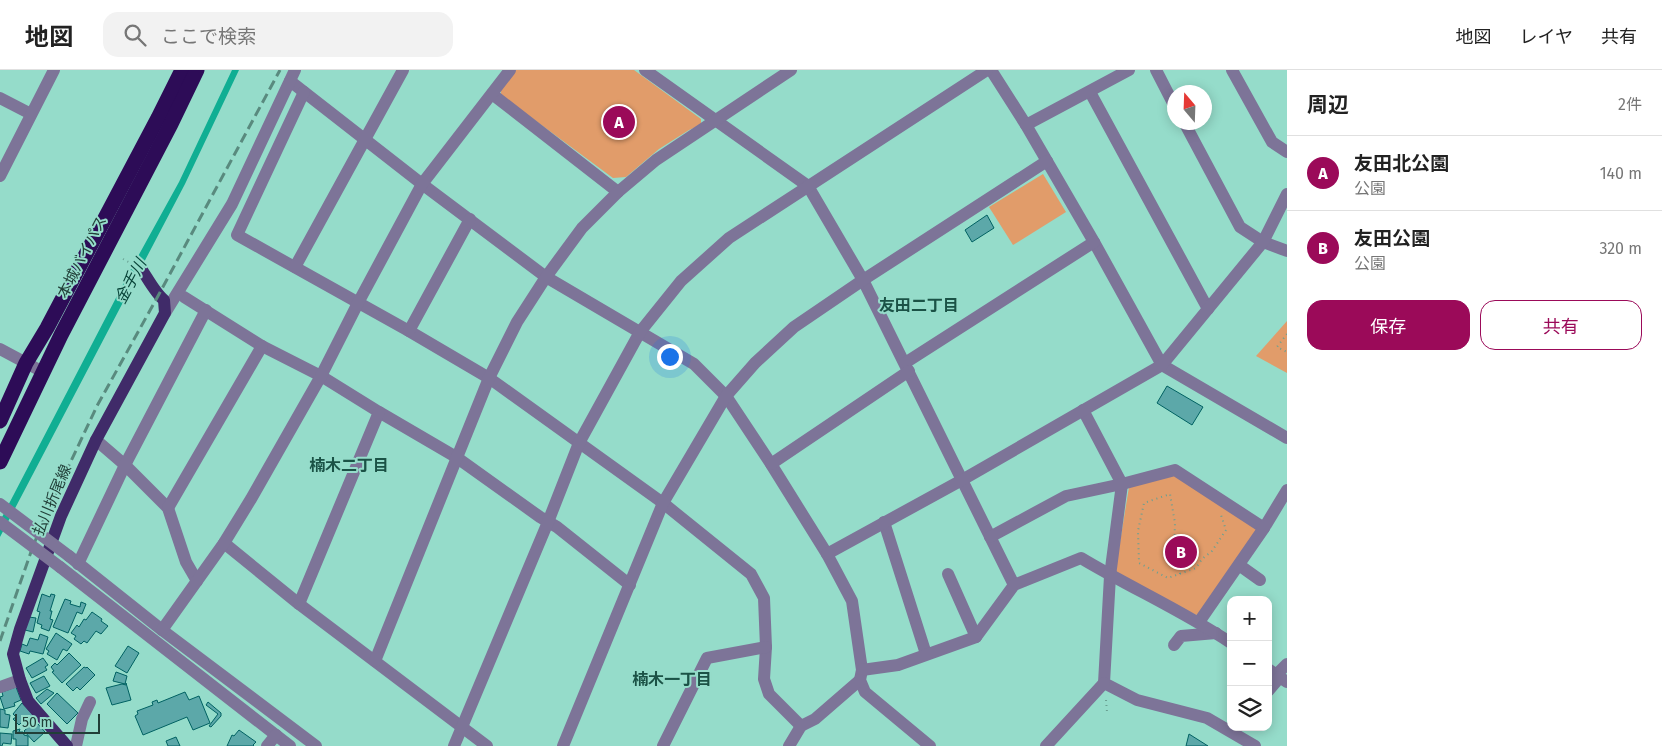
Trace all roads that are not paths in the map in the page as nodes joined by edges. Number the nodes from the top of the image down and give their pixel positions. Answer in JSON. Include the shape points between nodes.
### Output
{"nodes":[{"id":1,"x":54,"y":70,"type":"edge"},
{"id":2,"x":182,"y":70,"type":"edge"},
{"id":3,"x":197,"y":70,"type":"edge"},
{"id":4,"x":403,"y":70,"type":"edge"},
{"id":5,"x":510,"y":70,"type":"edge"},
{"id":6,"x":645,"y":70,"type":"edge"},
{"id":7,"x":791,"y":70,"type":"edge"},
{"id":8,"x":989,"y":70,"type":"edge"},
{"id":9,"x":1129,"y":70,"type":"edge"},
{"id":10,"x":1156,"y":70,"type":"edge"},
{"id":11,"x":1232,"y":70,"type":"edge"},
{"id":12,"x":292,"y":75,"type":"edge"},
{"id":13,"x":1167,"y":91,"type":"edge"},
{"id":14,"x":304,"y":92,"type":"junction"},
{"id":15,"x":1090,"y":92,"type":"junction"},
{"id":16,"x":492,"y":94,"type":"junction"},
{"id":17,"x":0,"y":98,"type":"edge"},
{"id":18,"x":31,"y":114,"type":"junction"},
{"id":19,"x":715,"y":120,"type":"junction"},
{"id":20,"x":1026,"y":125,"type":"junction"},
{"id":21,"x":1188,"y":130,"type":"edge"},
{"id":22,"x":366,"y":140,"type":"junction"},
{"id":23,"x":1287,"y":152,"type":"edge"},
{"id":24,"x":1047,"y":161,"type":"junction"},
{"id":25,"x":1,"y":172,"type":"edge"},
{"id":26,"x":422,"y":184,"type":"junction"},
{"id":27,"x":808,"y":186,"type":"junction"},
{"id":28,"x":618,"y":192,"type":"junction"},
{"id":29,"x":1287,"y":194,"type":"edge"},
{"id":30,"x":470,"y":219,"type":"junction"},
{"id":31,"x":1094,"y":242,"type":"junction"},
{"id":32,"x":1264,"y":242,"type":"junction"},
{"id":33,"x":1287,"y":252,"type":"edge"},
{"id":34,"x":295,"y":267,"type":"junction"},
{"id":35,"x":142,"y":270,"type":"dead end"},
{"id":36,"x":546,"y":277,"type":"junction"},
{"id":37,"x":863,"y":280,"type":"junction"},
{"id":38,"x":184,"y":297,"type":"dead end"},
{"id":39,"x":358,"y":303,"type":"junction"},
{"id":40,"x":206,"y":310,"type":"junction"},
{"id":41,"x":1208,"y":310,"type":"junction"},
{"id":42,"x":164,"y":313,"type":"junction"},
{"id":43,"x":409,"y":331,"type":"junction"},
{"id":44,"x":640,"y":332,"type":"junction"},
{"id":45,"x":262,"y":346,"type":"junction"},
{"id":46,"x":0,"y":349,"type":"edge"},
{"id":47,"x":26,"y":363,"type":"junction"},
{"id":48,"x":1162,"y":365,"type":"junction"},
{"id":49,"x":907,"y":367,"type":"junction"},
{"id":50,"x":44,"y":372,"type":"junction"},
{"id":51,"x":321,"y":376,"type":"junction"},
{"id":52,"x":489,"y":378,"type":"junction"},
{"id":53,"x":726,"y":396,"type":"junction"},
{"id":54,"x":1083,"y":410,"type":"junction"},
{"id":55,"x":379,"y":412,"type":"junction"},
{"id":56,"x":0,"y":421,"type":"edge"},
{"id":57,"x":1287,"y":438,"type":"edge"},
{"id":58,"x":96,"y":440,"type":"junction"},
{"id":59,"x":579,"y":442,"type":"junction"},
{"id":60,"x":456,"y":457,"type":"junction"},
{"id":61,"x":0,"y":462,"type":"edge"},
{"id":62,"x":771,"y":464,"type":"junction"},
{"id":63,"x":125,"y":465,"type":"junction"},
{"id":64,"x":962,"y":480,"type":"junction"},
{"id":65,"x":1122,"y":484,"type":"junction"},
{"id":66,"x":1285,"y":497,"type":"edge"},
{"id":67,"x":663,"y":503,"type":"junction"},
{"id":68,"x":0,"y":504,"type":"edge"},
{"id":69,"x":168,"y":508,"type":"junction"},
{"id":70,"x":0,"y":522,"type":"edge"},
{"id":71,"x":548,"y":522,"type":"junction"},
{"id":72,"x":884,"y":522,"type":"junction"},
{"id":73,"x":1264,"y":528,"type":"junction"},
{"id":74,"x":990,"y":537,"type":"junction"},
{"id":75,"x":224,"y":543,"type":"junction"},
{"id":76,"x":827,"y":554,"type":"junction"},
{"id":77,"x":74,"y":560,"type":"junction"},
{"id":78,"x":1238,"y":565,"type":"junction"},
{"id":79,"x":948,"y":574,"type":"dead end"},
{"id":80,"x":1110,"y":576,"type":"junction"},
{"id":81,"x":1260,"y":580,"type":"dead end"},
{"id":82,"x":197,"y":581,"type":"junction"},
{"id":83,"x":630,"y":585,"type":"junction"},
{"id":84,"x":1014,"y":585,"type":"junction"},
{"id":85,"x":299,"y":604,"type":"junction"},
{"id":86,"x":1199,"y":622,"type":"junction"},
{"id":87,"x":162,"y":630,"type":"junction"},
{"id":88,"x":1216,"y":634,"type":"junction"},
{"id":89,"x":976,"y":637,"type":"junction"},
{"id":90,"x":1228,"y":641,"type":"edge"},
{"id":91,"x":1174,"y":644,"type":"dead end"},
{"id":92,"x":766,"y":646,"type":"junction"},
{"id":93,"x":926,"y":654,"type":"junction"},
{"id":94,"x":375,"y":661,"type":"junction"},
{"id":95,"x":1287,"y":664,"type":"edge"},
{"id":96,"x":861,"y":675,"type":"junction"},
{"id":97,"x":1278,"y":676,"type":"edge"},
{"id":98,"x":20,"y":680,"type":"junction"},
{"id":99,"x":1104,"y":683,"type":"junction"},
{"id":100,"x":0,"y":687,"type":"edge"},
{"id":101,"x":90,"y":702,"type":"dead end"},
{"id":102,"x":801,"y":726,"type":"junction"},
{"id":103,"x":461,"y":727,"type":"junction"},
{"id":104,"x":276,"y":735,"type":"junction"},
{"id":105,"x":794,"y":744,"type":"edge"},
{"id":106,"x":68,"y":746,"type":"edge"},
{"id":107,"x":76,"y":746,"type":"edge"},
{"id":108,"x":267,"y":746,"type":"edge"},
{"id":109,"x":290,"y":746,"type":"edge"},
{"id":110,"x":316,"y":746,"type":"edge"},
{"id":111,"x":454,"y":746,"type":"edge"},
{"id":112,"x":488,"y":746,"type":"edge"},
{"id":113,"x":563,"y":746,"type":"edge"},
{"id":114,"x":663,"y":746,"type":"edge"},
{"id":115,"x":930,"y":746,"type":"edge"},
{"id":116,"x":1046,"y":746,"type":"edge"},
{"id":117,"x":1255,"y":746,"type":"edge"}],
"edges":[{"from":1,"to":18,"type":"street"},
{"from":2,"to":47,"type":"highway","name":"本城バイパス"},
{"from":3,"to":50,"type":"highway","name":"本城バイパス"},
{"from":4,"to":22,"type":"street"},
{"from":5,"to":16,"type":"street"},
{"from":6,"to":19,"type":"street"},
{"from":7,"to":19,"type":"street"},
{"from":8,"to":20,"type":"street"},
{"from":8,"to":27,"type":"street"},
{"from":9,"to":15,"type":"street"},
{"from":10,"to":13,"type":"street"},
{"from":11,"to":23,"type":"street","via":[[1272,142]]},
{"from":12,"to":14,"type":"street"},
{"from":12,"to":42,"type":"street","via":[[232,204]]},
{"from":14,"to":22,"type":"street"},
{"from":14,"to":34,"type":"street","via":[[237,235]]},
{"from":15,"to":20,"type":"street"},
{"from":15,"to":41,"type":"street"},
{"from":16,"to":26,"type":"street"},
{"from":16,"to":28,"type":"street"},
{"from":17,"to":18,"type":"street"},
{"from":18,"to":25,"type":"street"},
{"from":19,"to":27,"type":"street"},
{"from":19,"to":28,"type":"street","via":[[656,160]]},
{"from":20,"to":24,"type":"street"},
{"from":21,"to":32,"type":"street","via":[[1240,227]]},
{"from":22,"to":26,"type":"street"},
{"from":22,"to":34,"type":"street"},
{"from":24,"to":31,"type":"street"},
{"from":24,"to":37,"type":"street"},
{"from":26,"to":30,"type":"street"},
{"from":26,"to":39,"type":"street"},
{"from":27,"to":37,"type":"street"},
{"from":27,"to":44,"type":"street","via":[[729,238],[682,281]]},
{"from":28,"to":36,"type":"street","via":[[582,228]]},
{"from":29,"to":32,"type":"street"},
{"from":30,"to":36,"type":"street"},
{"from":30,"to":43,"type":"street"},
{"from":31,"to":48,"type":"street"},
{"from":31,"to":49,"type":"street"},
{"from":32,"to":33,"type":"street"},
{"from":32,"to":41,"type":"street"},
{"from":34,"to":39,"type":"street"},
{"from":35,"to":42,"type":"main road","via":[[164,300]]},
{"from":36,"to":44,"type":"street"},
{"from":36,"to":52,"type":"street","via":[[517,322]]},
{"from":37,"to":49,"type":"street"},
{"from":37,"to":53,"type":"street","via":[[794,327],[755,362]]},
{"from":38,"to":40,"type":"street"},
{"from":39,"to":43,"type":"street"},
{"from":39,"to":51,"type":"street"},
{"from":40,"to":45,"type":"street"},
{"from":40,"to":63,"type":"street"},
{"from":41,"to":48,"type":"street"},
{"from":42,"to":58,"type":"main road","name":"払川折尾線"},
{"from":43,"to":52,"type":"street"},
{"from":44,"to":53,"type":"street","via":[[694,364]]},
{"from":44,"to":59,"type":"street"},
{"from":45,"to":51,"type":"street"},
{"from":45,"to":69,"type":"street"},
{"from":46,"to":47,"type":"street"},
{"from":47,"to":50,"type":"street"},
{"from":47,"to":56,"type":"highway","name":"本城バイパス"},
{"from":48,"to":54,"type":"street"},
{"from":48,"to":57,"type":"street"},
{"from":49,"to":62,"type":"street"},
{"from":49,"to":64,"type":"street"},
{"from":50,"to":61,"type":"highway","name":"本城バイパス"},
{"from":51,"to":55,"type":"street"},
{"from":51,"to":75,"type":"street"},
{"from":52,"to":59,"type":"street"},
{"from":52,"to":60,"type":"street"},
{"from":53,"to":62,"type":"street"},
{"from":53,"to":67,"type":"street"},
{"from":54,"to":64,"type":"street"},
{"from":54,"to":65,"type":"street"},
{"from":55,"to":60,"type":"street"},
{"from":55,"to":85,"type":"street"},
{"from":58,"to":63,"type":"street"},
{"from":58,"to":98,"type":"main road","name":"払川折尾線","via":[[61,516],[20,629],[13,654]]},
{"from":59,"to":67,"type":"street"},
{"from":59,"to":71,"type":"street"},
{"from":60,"to":71,"type":"street"},
{"from":60,"to":94,"type":"street"},
{"from":62,"to":76,"type":"street"},
{"from":63,"to":69,"type":"street"},
{"from":63,"to":77,"type":"street"},
{"from":64,"to":72,"type":"street"},
{"from":64,"to":74,"type":"street"},
{"from":65,"to":73,"type":"street","via":[[1175,470]]},
{"from":65,"to":74,"type":"street","via":[[1066,496]]},
{"from":65,"to":80,"type":"street"},
{"from":66,"to":73,"type":"street"},
{"from":67,"to":83,"type":"street"},
{"from":67,"to":92,"type":"street","via":[[751,574],[764,598]]},
{"from":68,"to":77,"type":"street","bridge":true},
{"from":69,"to":82,"type":"street","via":[[186,562]]},
{"from":70,"to":104,"type":"street","bridge":true},
{"from":71,"to":83,"type":"street"},
{"from":71,"to":103,"type":"street"},
{"from":72,"to":76,"type":"street"},
{"from":72,"to":93,"type":"street"},
{"from":73,"to":78,"type":"street"},
{"from":74,"to":84,"type":"street"},
{"from":75,"to":82,"type":"street"},
{"from":75,"to":85,"type":"street"},
{"from":76,"to":96,"type":"street","via":[[852,601]]},
{"from":77,"to":87,"type":"street"},
{"from":78,"to":81,"type":"street"},
{"from":78,"to":86,"type":"street"},
{"from":79,"to":89,"type":"street"},
{"from":80,"to":84,"type":"street","via":[[1081,558]]},
{"from":80,"to":86,"type":"street"},
{"from":80,"to":99,"type":"street"},
{"from":82,"to":87,"type":"street"},
{"from":83,"to":113,"type":"street"},
{"from":84,"to":89,"type":"street"},
{"from":85,"to":94,"type":"street"},
{"from":86,"to":88,"type":"street"},
{"from":87,"to":110,"type":"street"},
{"from":88,"to":90,"type":"street"},
{"from":88,"to":91,"type":"street","via":[[1182,636]]},
{"from":89,"to":93,"type":"street"},
{"from":92,"to":102,"type":"street","via":[[764,679],[769,694]]},
{"from":92,"to":114,"type":"street","via":[[707,658]]},
{"from":93,"to":96,"type":"street"},
{"from":94,"to":103,"type":"street"},
{"from":95,"to":97,"type":"street"},
{"from":96,"to":102,"type":"street","via":[[815,719]]},
{"from":96,"to":115,"type":"street","via":[[865,692]]},
{"from":98,"to":100,"type":"street"},
{"from":98,"to":106,"type":"main road","name":"払川折尾線","via":[[28,701]]},
{"from":99,"to":116,"type":"street"},
{"from":99,"to":117,"type":"street","via":[[1137,700],[1207,718]]},
{"from":101,"to":107,"type":"street"},
{"from":102,"to":105,"type":"street"},
{"from":103,"to":111,"type":"street"},
{"from":103,"to":112,"type":"street"},
{"from":104,"to":108,"type":"street"},
{"from":104,"to":109,"type":"street"}]}
